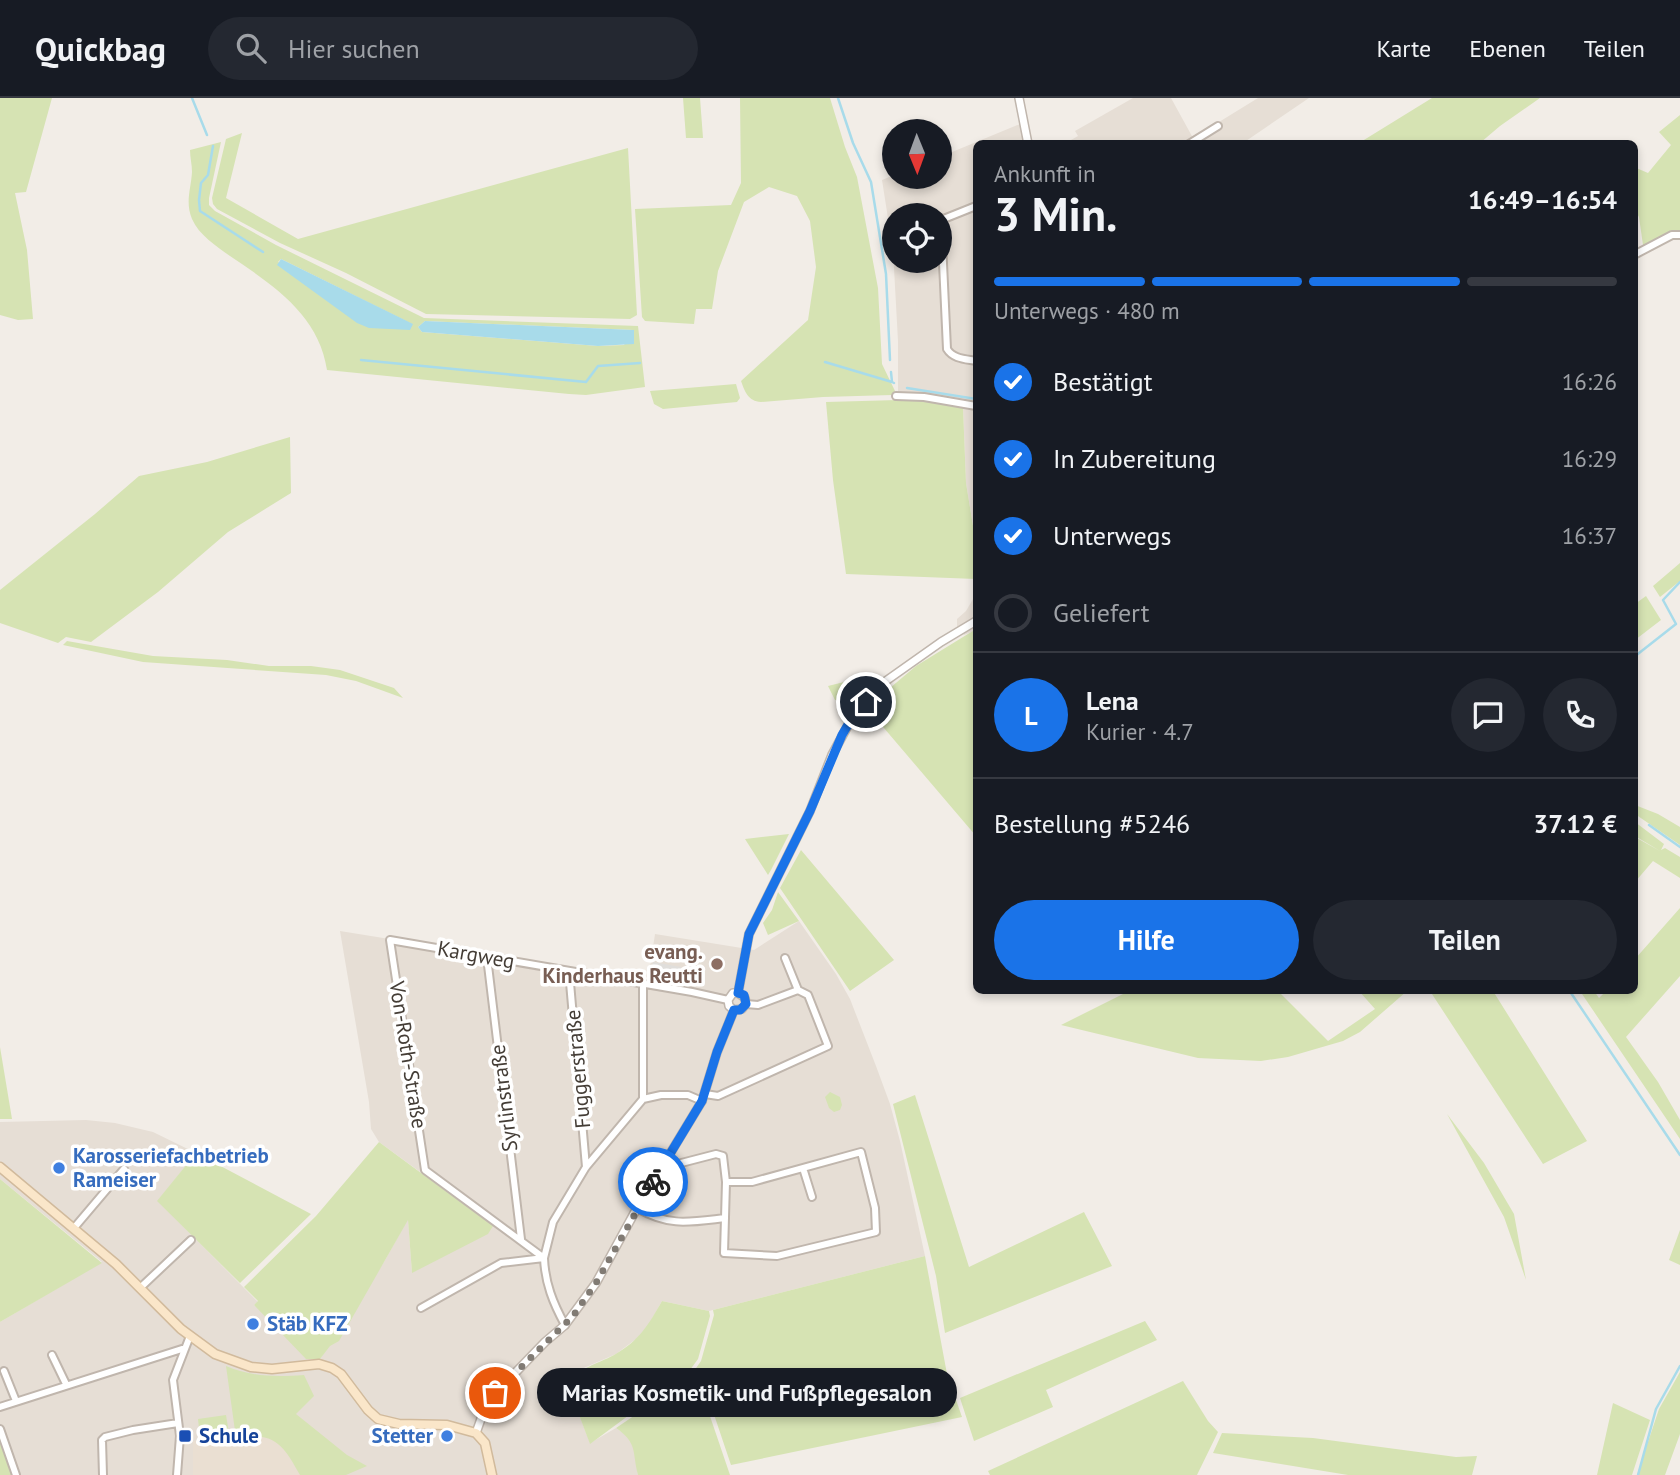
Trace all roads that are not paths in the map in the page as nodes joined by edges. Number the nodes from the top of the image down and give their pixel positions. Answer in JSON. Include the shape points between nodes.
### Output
{"nodes":[{"id":1,"x":1019,"y":98,"type":"edge"},
{"id":2,"x":1218,"y":125,"type":"dead end"},
{"id":3,"x":1027,"y":140,"type":"edge"},
{"id":4,"x":1195,"y":140,"type":"edge"},
{"id":5,"x":973,"y":207,"type":"edge"},
{"id":6,"x":1680,"y":235,"type":"edge"},
{"id":7,"x":1638,"y":253,"type":"edge"},
{"id":8,"x":973,"y":360,"type":"edge"},
{"id":9,"x":896,"y":396,"type":"dead end"},
{"id":10,"x":973,"y":405,"type":"edge"},
{"id":11,"x":973,"y":623,"type":"edge"},
{"id":12,"x":390,"y":940,"type":"joint"},
{"id":13,"x":487,"y":957,"type":"junction"},
{"id":14,"x":785,"y":958,"type":"dead end"},
{"id":15,"x":569,"y":971,"type":"junction"},
{"id":16,"x":643,"y":983,"type":"junction"},
{"id":17,"x":798,"y":990,"type":"junction"},
{"id":18,"x":738,"y":993,"type":"junction"},
{"id":19,"x":728,"y":1000,"type":"junction"},
{"id":20,"x":746,"y":1004,"type":"junction"},
{"id":21,"x":734,"y":1010,"type":"junction"},
{"id":22,"x":704,"y":1097,"type":"junction"},
{"id":23,"x":643,"y":1099,"type":"junction"},
{"id":24,"x":0,"y":1167,"type":"edge"},
{"id":25,"x":586,"y":1167,"type":"junction"},
{"id":26,"x":662,"y":1168,"type":"junction"},
{"id":27,"x":803,"y":1168,"type":"junction"},
{"id":28,"x":124,"y":1169,"type":"dead end"},
{"id":29,"x":726,"y":1182,"type":"junction"},
{"id":30,"x":812,"y":1197,"type":"dead end"},
{"id":31,"x":637,"y":1208,"type":"junction"},
{"id":32,"x":725,"y":1217,"type":"junction"},
{"id":33,"x":74,"y":1228,"type":"junction"},
{"id":34,"x":521,"y":1239,"type":"junction"},
{"id":35,"x":191,"y":1240,"type":"dead end"},
{"id":36,"x":544,"y":1258,"type":"junction"},
{"id":37,"x":140,"y":1288,"type":"junction"},
{"id":38,"x":421,"y":1308,"type":"dead end"},
{"id":39,"x":565,"y":1325,"type":"junction"},
{"id":40,"x":191,"y":1336,"type":"junction"},
{"id":41,"x":185,"y":1348,"type":"junction"},
{"id":42,"x":52,"y":1355,"type":"dead end"},
{"id":43,"x":4,"y":1371,"type":"dead end"},
{"id":44,"x":66,"y":1384,"type":"junction"},
{"id":45,"x":16,"y":1401,"type":"junction"},
{"id":46,"x":0,"y":1407,"type":"edge"},
{"id":47,"x":178,"y":1423,"type":"junction"},
{"id":48,"x":0,"y":1429,"type":"edge"},
{"id":49,"x":477,"y":1433,"type":"junction"},
{"id":50,"x":16,"y":1475,"type":"edge"},
{"id":51,"x":103,"y":1475,"type":"edge"},
{"id":52,"x":177,"y":1475,"type":"edge"},
{"id":53,"x":492,"y":1475,"type":"edge"}],
"edges":[{"from":1,"to":3,"type":"street"},
{"from":2,"to":4,"type":"street"},
{"from":5,"to":8,"type":"street","via":[[941,220],[947,349]]},
{"from":6,"to":7,"type":"street"},
{"from":9,"to":10,"type":"street"},
{"from":11,"to":18,"type":"street","via":[[883,683],[852,718],[749,934]]},
{"from":12,"to":13,"type":"street","name":"Kargweg"},
{"from":12,"to":34,"type":"street","name":"Von-Roth-Straße","via":[[425,1170]]},
{"from":13,"to":15,"type":"street","name":"Kargweg"},
{"from":13,"to":34,"type":"street","name":"Syrlinstraße"},
{"from":14,"to":17,"type":"street"},
{"from":15,"to":16,"type":"street","name":"Kargweg"},
{"from":15,"to":25,"type":"street","name":"Fuggerstraße"},
{"from":16,"to":19,"type":"street","name":"Kargweg"},
{"from":16,"to":23,"type":"street"},
{"from":17,"to":20,"type":"street","via":[[758,1006]]},
{"from":17,"to":22,"type":"street","via":[[808,995],[828,1046],[718,1096]]},
{"from":18,"to":19,"type":"street"},
{"from":18,"to":20,"type":"street","via":[[744,995]]},
{"from":19,"to":21,"type":"street"},
{"from":20,"to":21,"type":"street"},
{"from":21,"to":22,"type":"street"},
{"from":22,"to":23,"type":"street"},
{"from":22,"to":26,"type":"street"},
{"from":23,"to":25,"type":"street"},
{"from":24,"to":33,"type":"main road"},
{"from":25,"to":36,"type":"street","via":[[553,1222]]},
{"from":26,"to":29,"type":"street","via":[[716,1154],[723,1156]]},
{"from":26,"to":31,"type":"street"},
{"from":27,"to":29,"type":"street","via":[[752,1182]]},
{"from":27,"to":30,"type":"street"},
{"from":27,"to":32,"type":"street","via":[[861,1152],[876,1232],[779,1255],[733,1254],[724,1253]]},
{"from":28,"to":33,"type":"street"},
{"from":29,"to":32,"type":"street"},
{"from":31,"to":32,"type":"street","via":[[673,1222]]},
{"from":31,"to":39,"type":"street","via":[[596,1283]]},
{"from":33,"to":37,"type":"main road"},
{"from":34,"to":36,"type":"street"},
{"from":35,"to":37,"type":"street"},
{"from":36,"to":38,"type":"street","via":[[501,1263]]},
{"from":36,"to":39,"type":"street","via":[[547,1283]]},
{"from":37,"to":40,"type":"main road"},
{"from":39,"to":49,"type":"street","via":[[487,1402]]},
{"from":40,"to":41,"type":"street"},
{"from":40,"to":49,"type":"main road","via":[[215,1353],[251,1367],[319,1364],[332,1368],[373,1415],[388,1422],[447,1425]]},
{"from":41,"to":44,"type":"street"},
{"from":41,"to":47,"type":"street","via":[[173,1380]]},
{"from":42,"to":44,"type":"street"},
{"from":43,"to":45,"type":"street"},
{"from":44,"to":45,"type":"street"},
{"from":45,"to":46,"type":"street"},
{"from":47,"to":51,"type":"street","via":[[105,1437]]},
{"from":47,"to":52,"type":"street"},
{"from":48,"to":50,"type":"street"},
{"from":49,"to":53,"type":"main road","via":[[485,1443]]}]}
